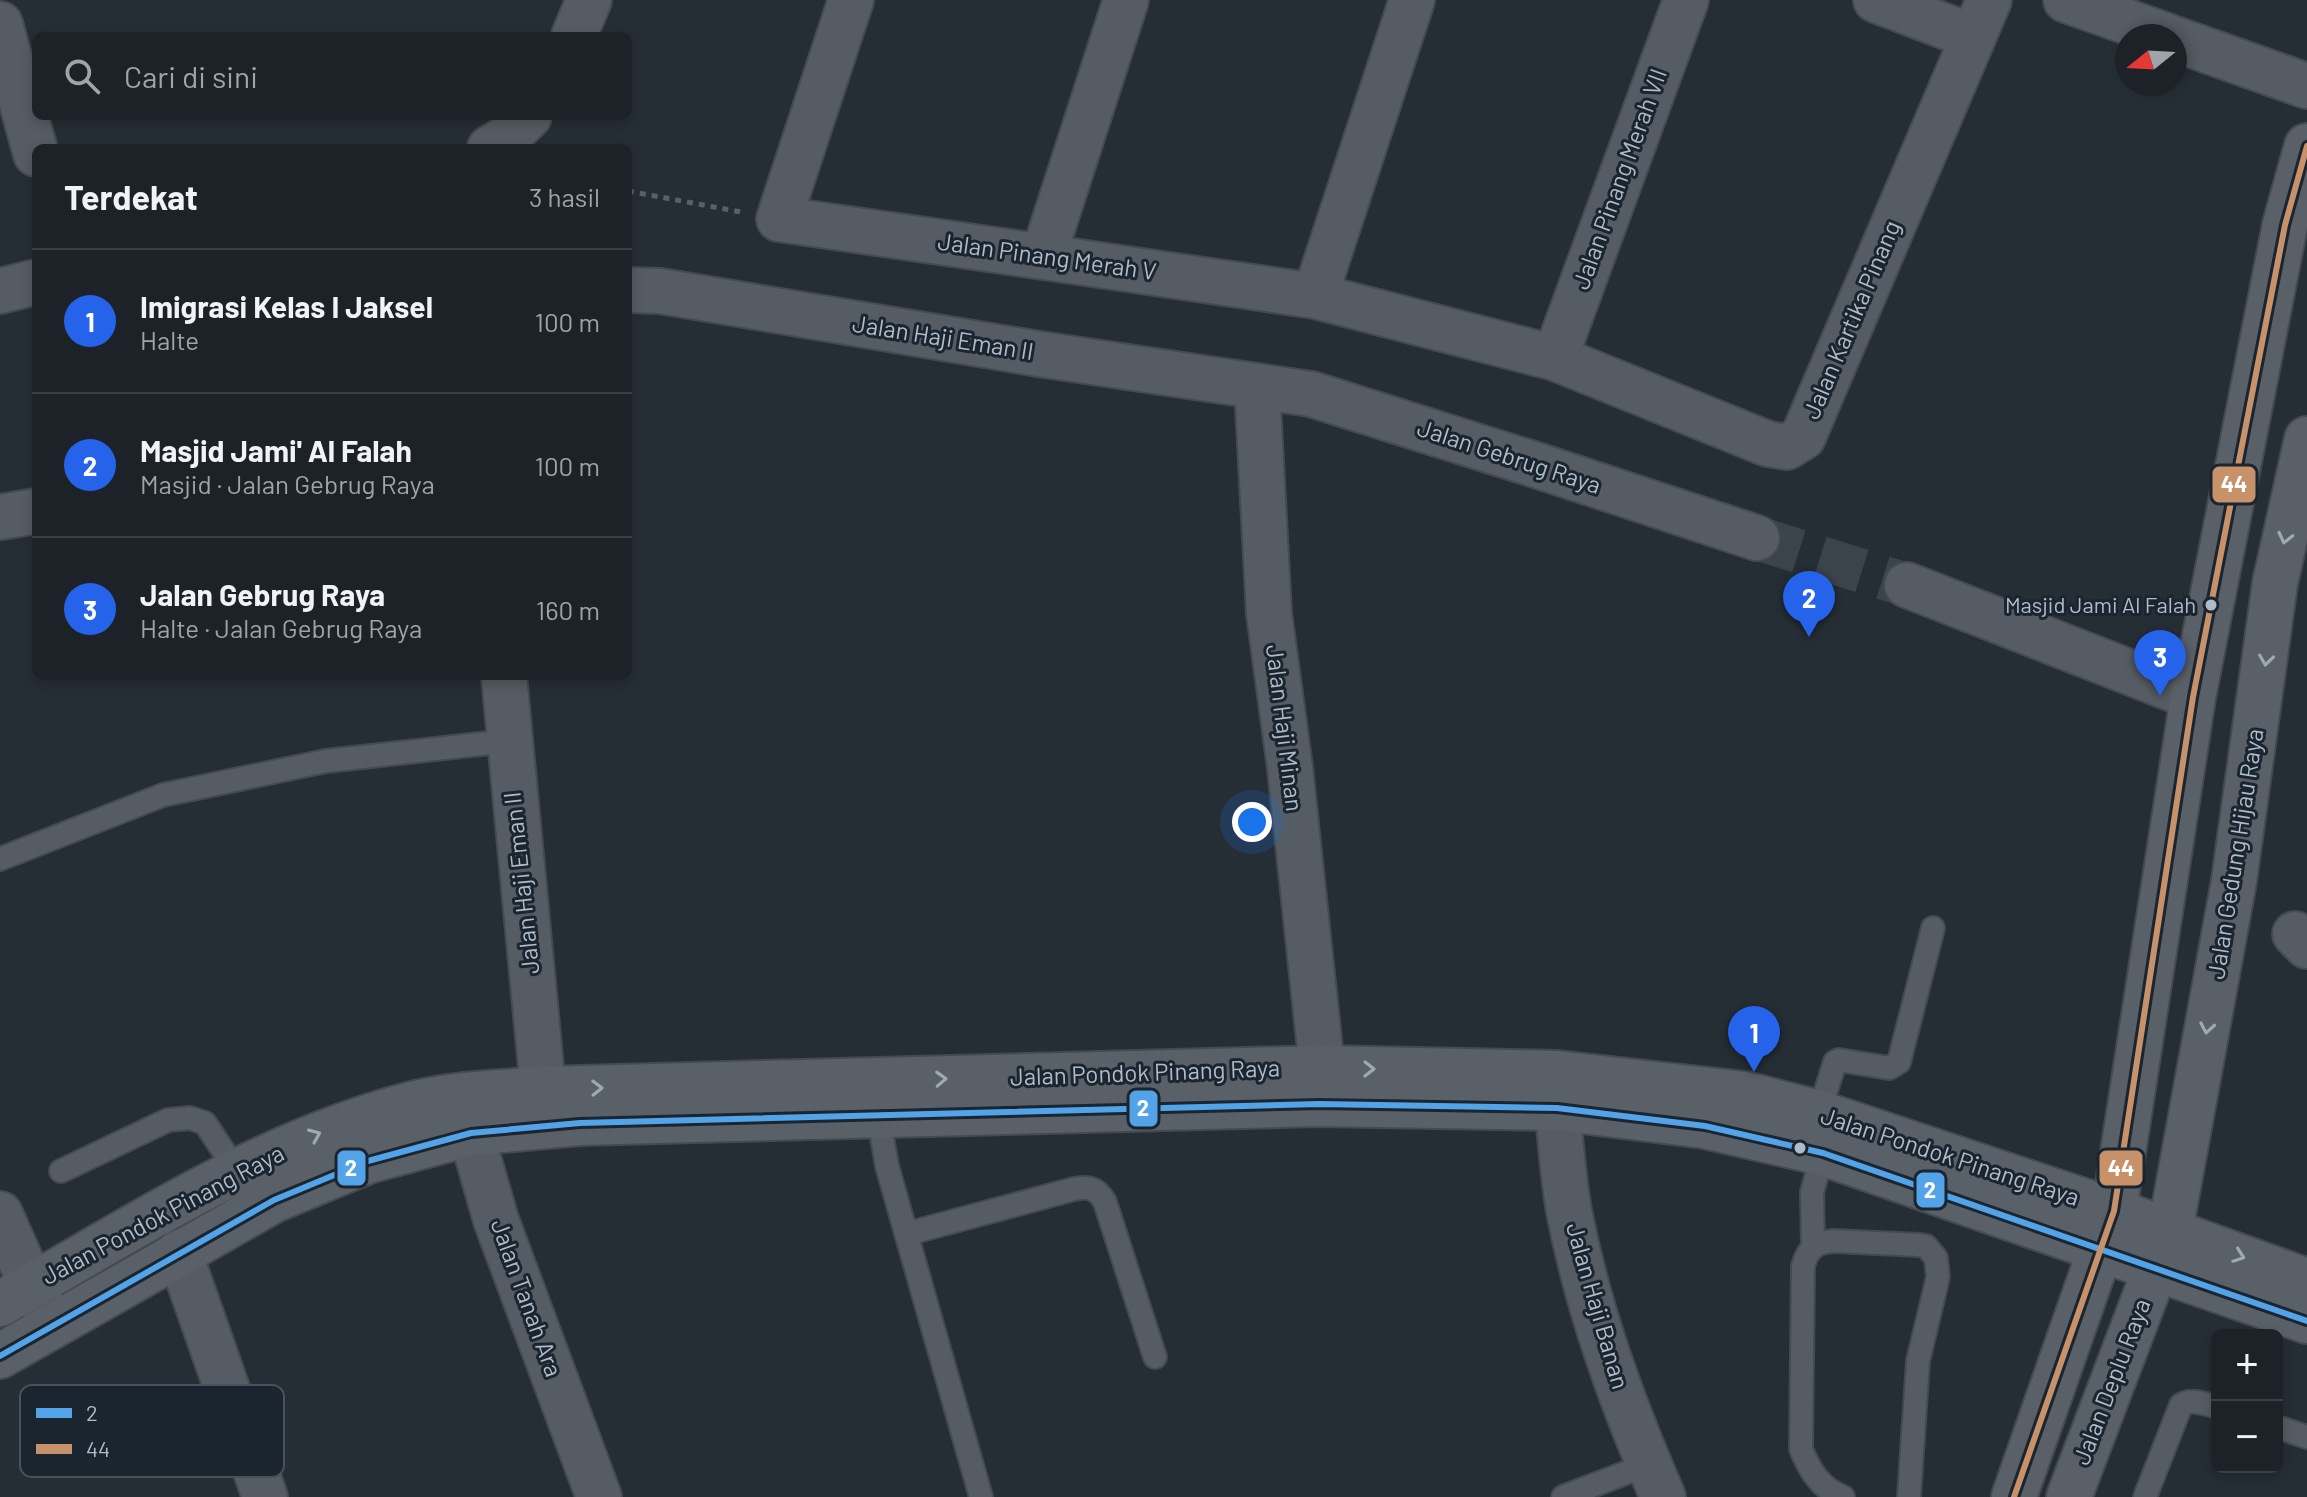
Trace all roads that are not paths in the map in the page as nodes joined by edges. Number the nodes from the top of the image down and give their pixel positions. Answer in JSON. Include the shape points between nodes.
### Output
{"nodes":[{"id":1,"x":589,"y":0,"type":"edge"},
{"id":2,"x":851,"y":0,"type":"edge"},
{"id":3,"x":1126,"y":0,"type":"edge"},
{"id":4,"x":1412,"y":0,"type":"edge"},
{"id":5,"x":1686,"y":0,"type":"edge"},
{"id":6,"x":1876,"y":0,"type":"edge"},
{"id":7,"x":2066,"y":0,"type":"edge"},
{"id":8,"x":1981,"y":18,"type":"edge"},
{"id":9,"x":0,"y":24,"type":"edge"},
{"id":10,"x":2133,"y":24,"type":"edge"},
{"id":11,"x":576,"y":32,"type":"edge"},
{"id":12,"x":2187,"y":43,"type":"edge"},
{"id":13,"x":2307,"y":86,"type":"edge"},
{"id":14,"x":525,"y":120,"type":"edge"},
{"id":15,"x":33,"y":144,"type":"edge"},
{"id":16,"x":497,"y":144,"type":"edge"},
{"id":17,"x":2307,"y":146,"type":"edge"},
{"id":18,"x":1043,"y":257,"type":"junction"},
{"id":19,"x":32,"y":283,"type":"edge"},
{"id":20,"x":632,"y":290,"type":"edge"},
{"id":21,"x":0,"y":291,"type":"edge"},
{"id":22,"x":1315,"y":296,"type":"junction"},
{"id":23,"x":1555,"y":358,"type":"junction"},
{"id":24,"x":1257,"y":387,"type":"junction"},
{"id":25,"x":2307,"y":439,"type":"edge"},
{"id":26,"x":32,"y":512,"type":"edge"},
{"id":27,"x":0,"y":517,"type":"edge"},
{"id":28,"x":1757,"y":538,"type":"tunnel mouth"},
{"id":29,"x":2214,"y":579,"type":"junction"},
{"id":30,"x":2275,"y":583,"type":"junction"},
{"id":31,"x":1907,"y":585,"type":"tunnel mouth"},
{"id":32,"x":504,"y":680,"type":"edge"},
{"id":33,"x":2193,"y":697,"type":"junction"},
{"id":34,"x":508,"y":741,"type":"junction"},
{"id":35,"x":0,"y":859,"type":"edge"},
{"id":36,"x":1933,"y":928,"type":"dead end"},
{"id":37,"x":1322,"y":1068,"type":"junction"},
{"id":38,"x":543,"y":1089,"type":"junction"},
{"id":39,"x":876,"y":1098,"type":"junction"},
{"id":40,"x":1557,"y":1108,"type":"junction"},
{"id":41,"x":472,"y":1114,"type":"junction"},
{"id":42,"x":1821,"y":1133,"type":"junction"},
{"id":43,"x":236,"y":1170,"type":"junction"},
{"id":44,"x":61,"y":1171,"type":"dead end"},
{"id":45,"x":0,"y":1214,"type":"edge"},
{"id":46,"x":2108,"y":1230,"type":"junction"},
{"id":47,"x":906,"y":1234,"type":"junction"},
{"id":48,"x":1813,"y":1247,"type":"junction"},
{"id":49,"x":2163,"y":1249,"type":"junction"},
{"id":50,"x":179,"y":1252,"type":"junction"},
{"id":51,"x":2307,"y":1281,"type":"edge"},
{"id":52,"x":16,"y":1295,"type":"edge"},
{"id":53,"x":2307,"y":1321,"type":"edge"},
{"id":54,"x":54,"y":1326,"type":"junction"},
{"id":55,"x":0,"y":1356,"type":"edge"},
{"id":56,"x":1155,"y":1357,"type":"dead end"},
{"id":57,"x":226,"y":1385,"type":"edge"},
{"id":58,"x":2211,"y":1405,"type":"edge"},
{"id":59,"x":2283,"y":1429,"type":"edge"},
{"id":60,"x":2307,"y":1437,"type":"edge"},
{"id":61,"x":258,"y":1477,"type":"edge"},
{"id":62,"x":1656,"y":1480,"type":"edge"},
{"id":63,"x":1608,"y":1489,"type":"edge"},
{"id":64,"x":265,"y":1497,"type":"edge"},
{"id":65,"x":599,"y":1497,"type":"edge"},
{"id":66,"x":981,"y":1497,"type":"edge"},
{"id":67,"x":1563,"y":1497,"type":"edge"},
{"id":68,"x":1843,"y":1497,"type":"edge"},
{"id":69,"x":1909,"y":1497,"type":"edge"},
{"id":70,"x":2014,"y":1497,"type":"edge"},
{"id":71,"x":2069,"y":1497,"type":"edge"},
{"id":72,"x":2145,"y":1497,"type":"edge"}],
"edges":[{"from":1,"to":11,"type":"street"},
{"from":2,"to":18,"type":"street","name":"Jalan Pinang Merah V","via":[[779,219]]},
{"from":3,"to":18,"type":"street"},
{"from":4,"to":22,"type":"street"},
{"from":5,"to":23,"type":"street","name":"Jalan Pinang Merah VII"},
{"from":6,"to":8,"type":"street"},
{"from":7,"to":10,"type":"street"},
{"from":8,"to":23,"type":"street","name":"Jalan Kartika Pinang","via":[[1803,437],[1787,447],[1768,444]]},
{"from":9,"to":15,"type":"street"},
{"from":12,"to":13,"type":"street"},
{"from":14,"to":16,"type":"street"},
{"from":17,"to":29,"type":"main road","via":[[2285,225]]},
{"from":18,"to":22,"type":"street","name":"Jalan Pinang Merah V"},
{"from":19,"to":21,"type":"street"},
{"from":20,"to":24,"type":"street","name":"Jalan Haji Eman II"},
{"from":22,"to":23,"type":"street","name":"Jalan Pinang Merah V"},
{"from":24,"to":28,"type":"street","name":"Jalan Gebrug Raya","via":[[1311,394]]},
{"from":24,"to":37,"type":"street","name":"Jalan Haji Minan","via":[[1269,613]]},
{"from":25,"to":30,"type":"main road","name":"Jalan Gedung Hijau Raya","one_way":true},
{"from":26,"to":27,"type":"street"},
{"from":29,"to":30,"type":"main road","via":[[2241,592]]},
{"from":29,"to":33,"type":"main road"},
{"from":30,"to":49,"type":"main road","name":"Jalan Gedung Hijau Raya","one_way":true,"via":[[2234,881]]},
{"from":31,"to":33,"type":"street"},
{"from":32,"to":34,"type":"street","name":"Jalan Haji Eman II"},
{"from":33,"to":46,"type":"main road"},
{"from":34,"to":35,"type":"lane","via":[[326,761],[163,795]]},
{"from":34,"to":38,"type":"street","name":"Jalan Haji Eman II"},
{"from":36,"to":42,"type":"lane","via":[[1899,1062],[1889,1068],[1835,1062]]},
{"from":39,"to":37,"type":"main road","name":"Jalan Pondok Pinang Raya","one_way":true},
{"from":37,"to":42,"type":"main road","name":"Jalan Pondok Pinang Raya","one_way":true,"via":[[1557,1073],[1745,1094]]},
{"from":38,"to":39,"type":"main road","name":"Jalan Pondok Pinang Raya","one_way":true},
{"from":38,"to":41,"type":"main road","name":"Jalan Pondok Pinang Raya"},
{"from":39,"to":40,"type":"main road","name":"Jalan Pondok Pinang Raya"},
{"from":39,"to":41,"type":"main road","name":"Jalan Pondok Pinang Raya","via":[[580,1123]]},
{"from":39,"to":47,"type":"lane"},
{"from":40,"to":42,"type":"main road","name":"Jalan Pondok Pinang Raya"},
{"from":40,"to":62,"type":"street","name":"Jalan Haji Banan","via":[[1569,1209],[1587,1292]]},
{"from":43,"to":41,"type":"main road","name":"Jalan Pondok Pinang Raya","one_way":true,"via":[[324,1131],[418,1103]]},
{"from":41,"to":50,"type":"main road","name":"Jalan Pondok Pinang Raya","via":[[274,1200]]},
{"from":41,"to":65,"type":"street","name":"Jalan Tanah Ara","via":[[496,1220]]},
{"from":42,"to":46,"type":"main road","name":"Jalan Pondok Pinang Raya"},
{"from":42,"to":48,"type":"lane","via":[[1812,1192]]},
{"from":43,"to":44,"type":"lane","via":[[205,1123],[190,1118],[168,1120]]},
{"from":43,"to":52,"type":"main road","name":"Jalan Pondok Pinang Raya"},
{"from":45,"to":52,"type":"street"},
{"from":46,"to":49,"type":"main road","name":"Jalan Pondok Pinang Raya"},
{"from":46,"to":70,"type":"main road"},
{"from":47,"to":56,"type":"lane","via":[[1074,1189],[1099,1191]]},
{"from":47,"to":66,"type":"lane"},
{"from":48,"to":68,"type":"lane","via":[[1803,1266],[1801,1449],[1818,1481]]},
{"from":48,"to":69,"type":"lane","via":[[1834,1241],[1920,1245],[1936,1258],[1938,1277],[1918,1361]]},
{"from":49,"to":51,"type":"main road","name":"Jalan Pondok Pinang Raya","one_way":true},
{"from":49,"to":53,"type":"main road","name":"Jalan Pondok Pinang Raya"},
{"from":49,"to":71,"type":"main road","name":"Jalan Deplu Raya"},
{"from":50,"to":54,"type":"main road","name":"Jalan Pondok Pinang Raya"},
{"from":50,"to":57,"type":"street"},
{"from":52,"to":54,"type":"street"},
{"from":54,"to":55,"type":"main road","name":"Jalan Pondok Pinang Raya"},
{"from":58,"to":72,"type":"lane","via":[[2181,1405]]},
{"from":59,"to":60,"type":"lane"},
{"from":61,"to":64,"type":"street"},
{"from":62,"to":63,"type":"lane"},
{"from":63,"to":67,"type":"lane"}]}
